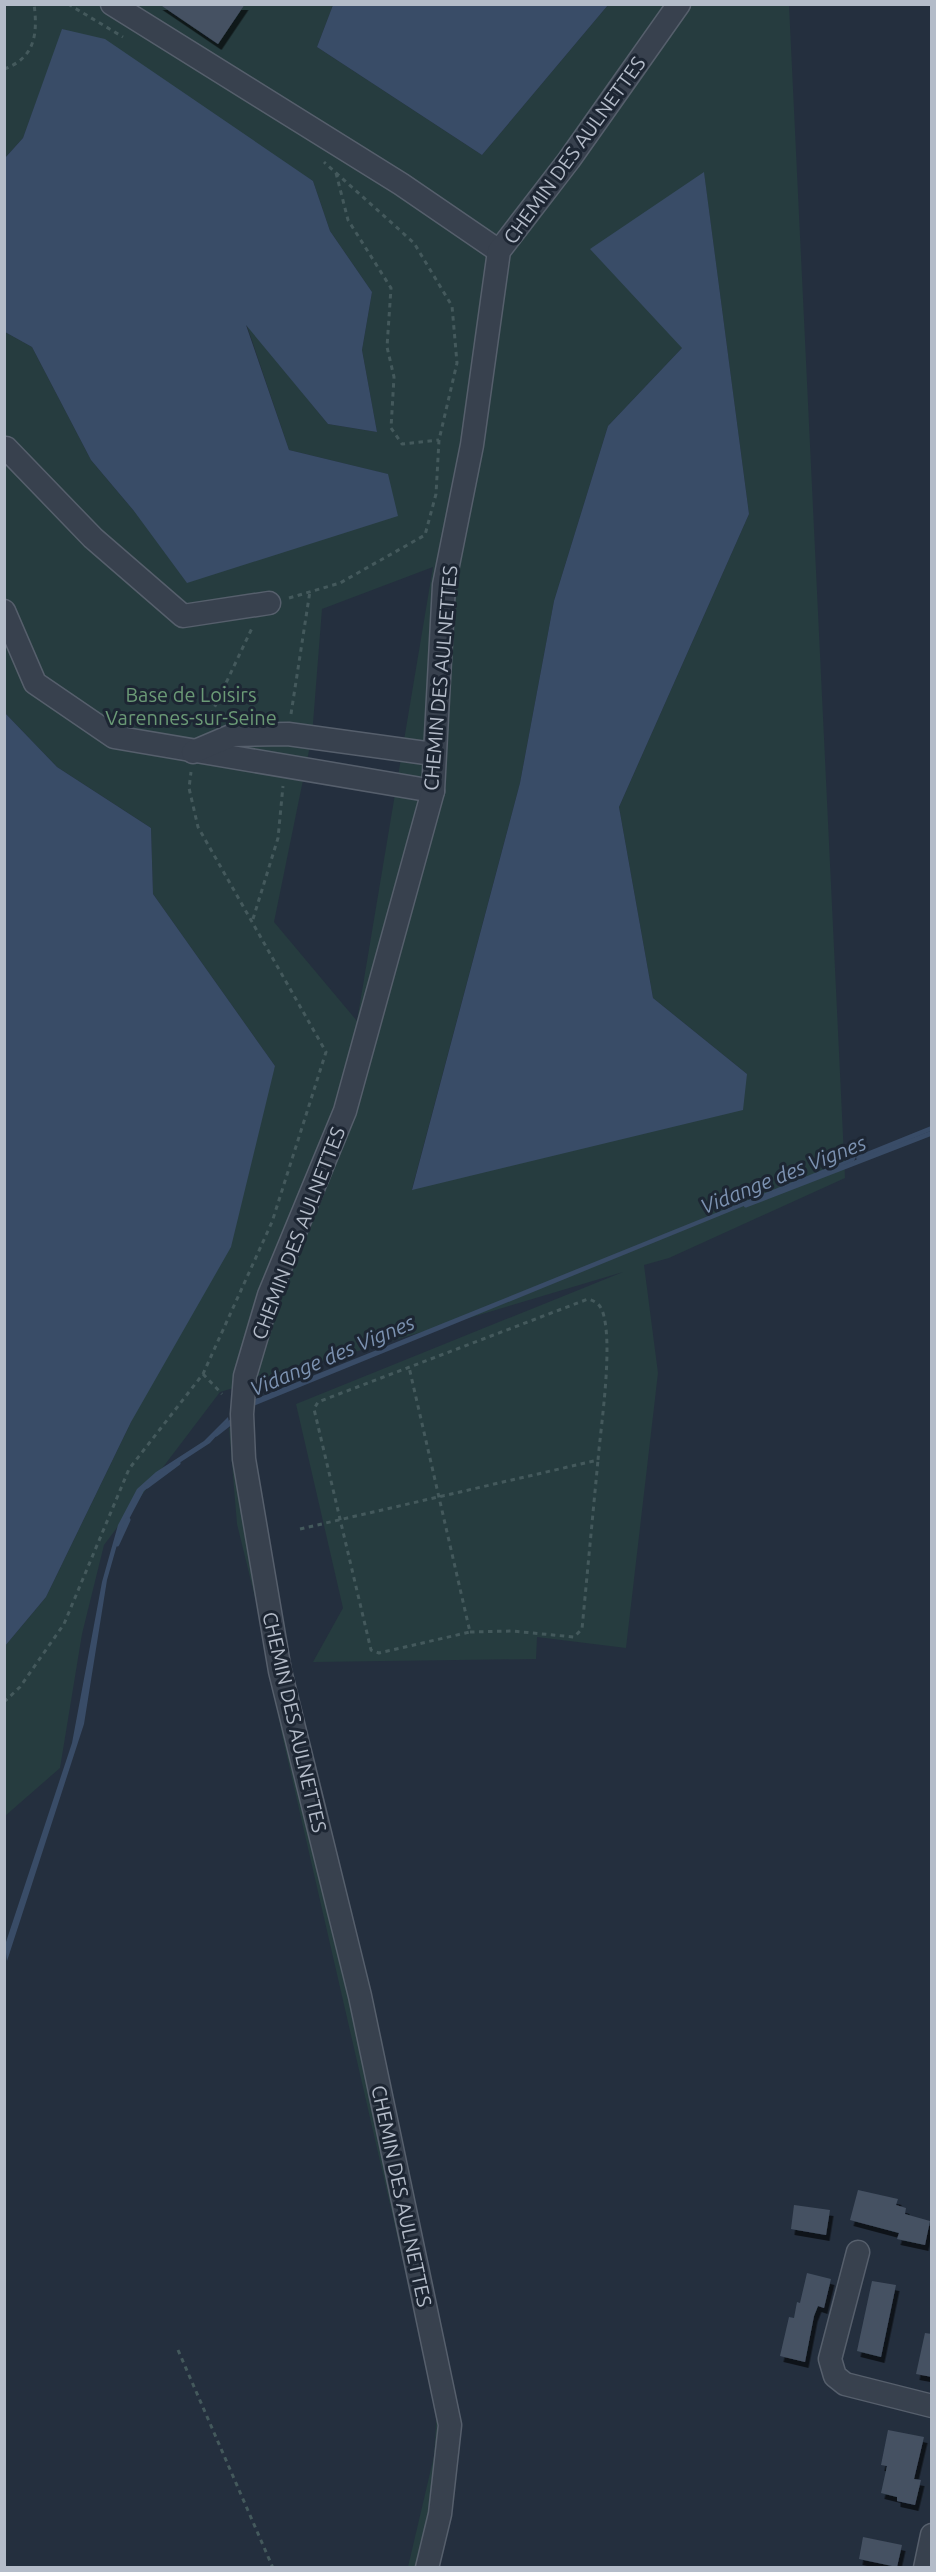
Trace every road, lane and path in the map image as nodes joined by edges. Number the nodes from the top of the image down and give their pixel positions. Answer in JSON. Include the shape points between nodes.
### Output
{"nodes":[{"id":1,"x":34,"y":4,"type":"edge"},
{"id":2,"x":68,"y":4,"type":"edge"},
{"id":3,"x":112,"y":4,"type":"edge"},
{"id":4,"x":679,"y":4,"type":"edge"},
{"id":5,"x":127,"y":39,"type":"dead end"},
{"id":6,"x":4,"y":69,"type":"edge"},
{"id":7,"x":317,"y":156,"type":"dead end"},
{"id":8,"x":335,"y":172,"type":"junction"},
{"id":9,"x":499,"y":251,"type":"junction"},
{"id":10,"x":439,"y":440,"type":"junction"},
{"id":11,"x":4,"y":450,"type":"edge"},
{"id":12,"x":310,"y":591,"type":"junction"},
{"id":13,"x":269,"y":603,"type":"junction"},
{"id":14,"x":4,"y":611,"type":"edge"},
{"id":15,"x":288,"y":734,"type":"junction"},
{"id":16,"x":193,"y":752,"type":"junction"},
{"id":17,"x":434,"y":754,"type":"junction"},
{"id":18,"x":285,"y":767,"type":"junction"},
{"id":19,"x":433,"y":791,"type":"junction"},
{"id":20,"x":252,"y":920,"type":"junction"},
{"id":21,"x":409,"y":1367,"type":"junction"},
{"id":22,"x":598,"y":1460,"type":"junction"},
{"id":23,"x":439,"y":1497,"type":"junction"},
{"id":24,"x":338,"y":1520,"type":"junction"},
{"id":25,"x":300,"y":1529,"type":"dead end"},
{"id":26,"x":470,"y":1632,"type":"junction"},
{"id":27,"x":4,"y":1702,"type":"edge"},
{"id":28,"x":858,"y":2252,"type":"dead end"},
{"id":29,"x":178,"y":2350,"type":"dead end"},
{"id":30,"x":925,"y":2404,"type":"edge"},
{"id":31,"x":932,"y":2535,"type":"edge"},
{"id":32,"x":273,"y":2568,"type":"edge"},
{"id":33,"x":427,"y":2568,"type":"edge"},
{"id":34,"x":925,"y":2568,"type":"edge"}],
"edges":[{"from":1,"to":6,"type":"path","via":[[36,24],[29,50],[21,63]]},
{"from":2,"to":5,"type":"path"},
{"from":3,"to":9,"type":"street","via":[[401,184]]},
{"from":4,"to":9,"type":"street","name":"CHEMIN DES AULNETTES"},
{"from":7,"to":8,"type":"path"},
{"from":8,"to":10,"type":"path","via":[[414,243],[452,306],[457,363]]},
{"from":8,"to":10,"type":"path","via":[[348,220],[391,288],[387,347],[394,377],[391,428],[402,444]]},
{"from":9,"to":17,"type":"street","name":"CHEMIN DES AULNETTES","via":[[472,446],[444,585]]},
{"from":10,"to":12,"type":"path","via":[[436,494],[425,535],[340,583]]},
{"from":11,"to":13,"type":"street","via":[[93,538],[183,616]]},
{"from":12,"to":13,"type":"path"},
{"from":12,"to":15,"type":"path"},
{"from":13,"to":16,"type":"path","via":[[259,614]]},
{"from":14,"to":16,"type":"street","via":[[35,683],[114,738]]},
{"from":15,"to":16,"type":"street","via":[[233,735]]},
{"from":15,"to":17,"type":"street"},
{"from":16,"to":18,"type":"street"},
{"from":16,"to":20,"type":"path","via":[[189,788],[198,827]]},
{"from":17,"to":19,"type":"street","name":"CHEMIN DES AULNETTES"},
{"from":18,"to":19,"type":"street"},
{"from":18,"to":20,"type":"path","via":[[278,838]]},
{"from":19,"to":33,"type":"street","name":"CHEMIN DES AULNETTES","via":[[345,1111],[269,1295],[245,1376],[242,1414],[244,1459],[280,1671],[360,1996],[450,2425],[440,2514]]},
{"from":20,"to":27,"type":"path","via":[[326,1052],[272,1222],[202,1374],[129,1469],[64,1624],[20,1687]]},
{"from":21,"to":22,"type":"path","via":[[588,1299],[596,1302],[602,1310],[607,1353]]},
{"from":21,"to":23,"type":"path"},
{"from":21,"to":24,"type":"path","via":[[318,1402],[314,1409]]},
{"from":22,"to":23,"type":"path"},
{"from":22,"to":26,"type":"path","via":[[582,1629],[574,1636]]},
{"from":23,"to":24,"type":"path"},
{"from":23,"to":26,"type":"path"},
{"from":24,"to":25,"type":"path"},
{"from":24,"to":26,"type":"path","via":[[371,1650],[379,1653]]},
{"from":28,"to":30,"type":"street","via":[[830,2359],[835,2376],[845,2384]]},
{"from":29,"to":32,"type":"path"},
{"from":31,"to":34,"type":"street"}]}
